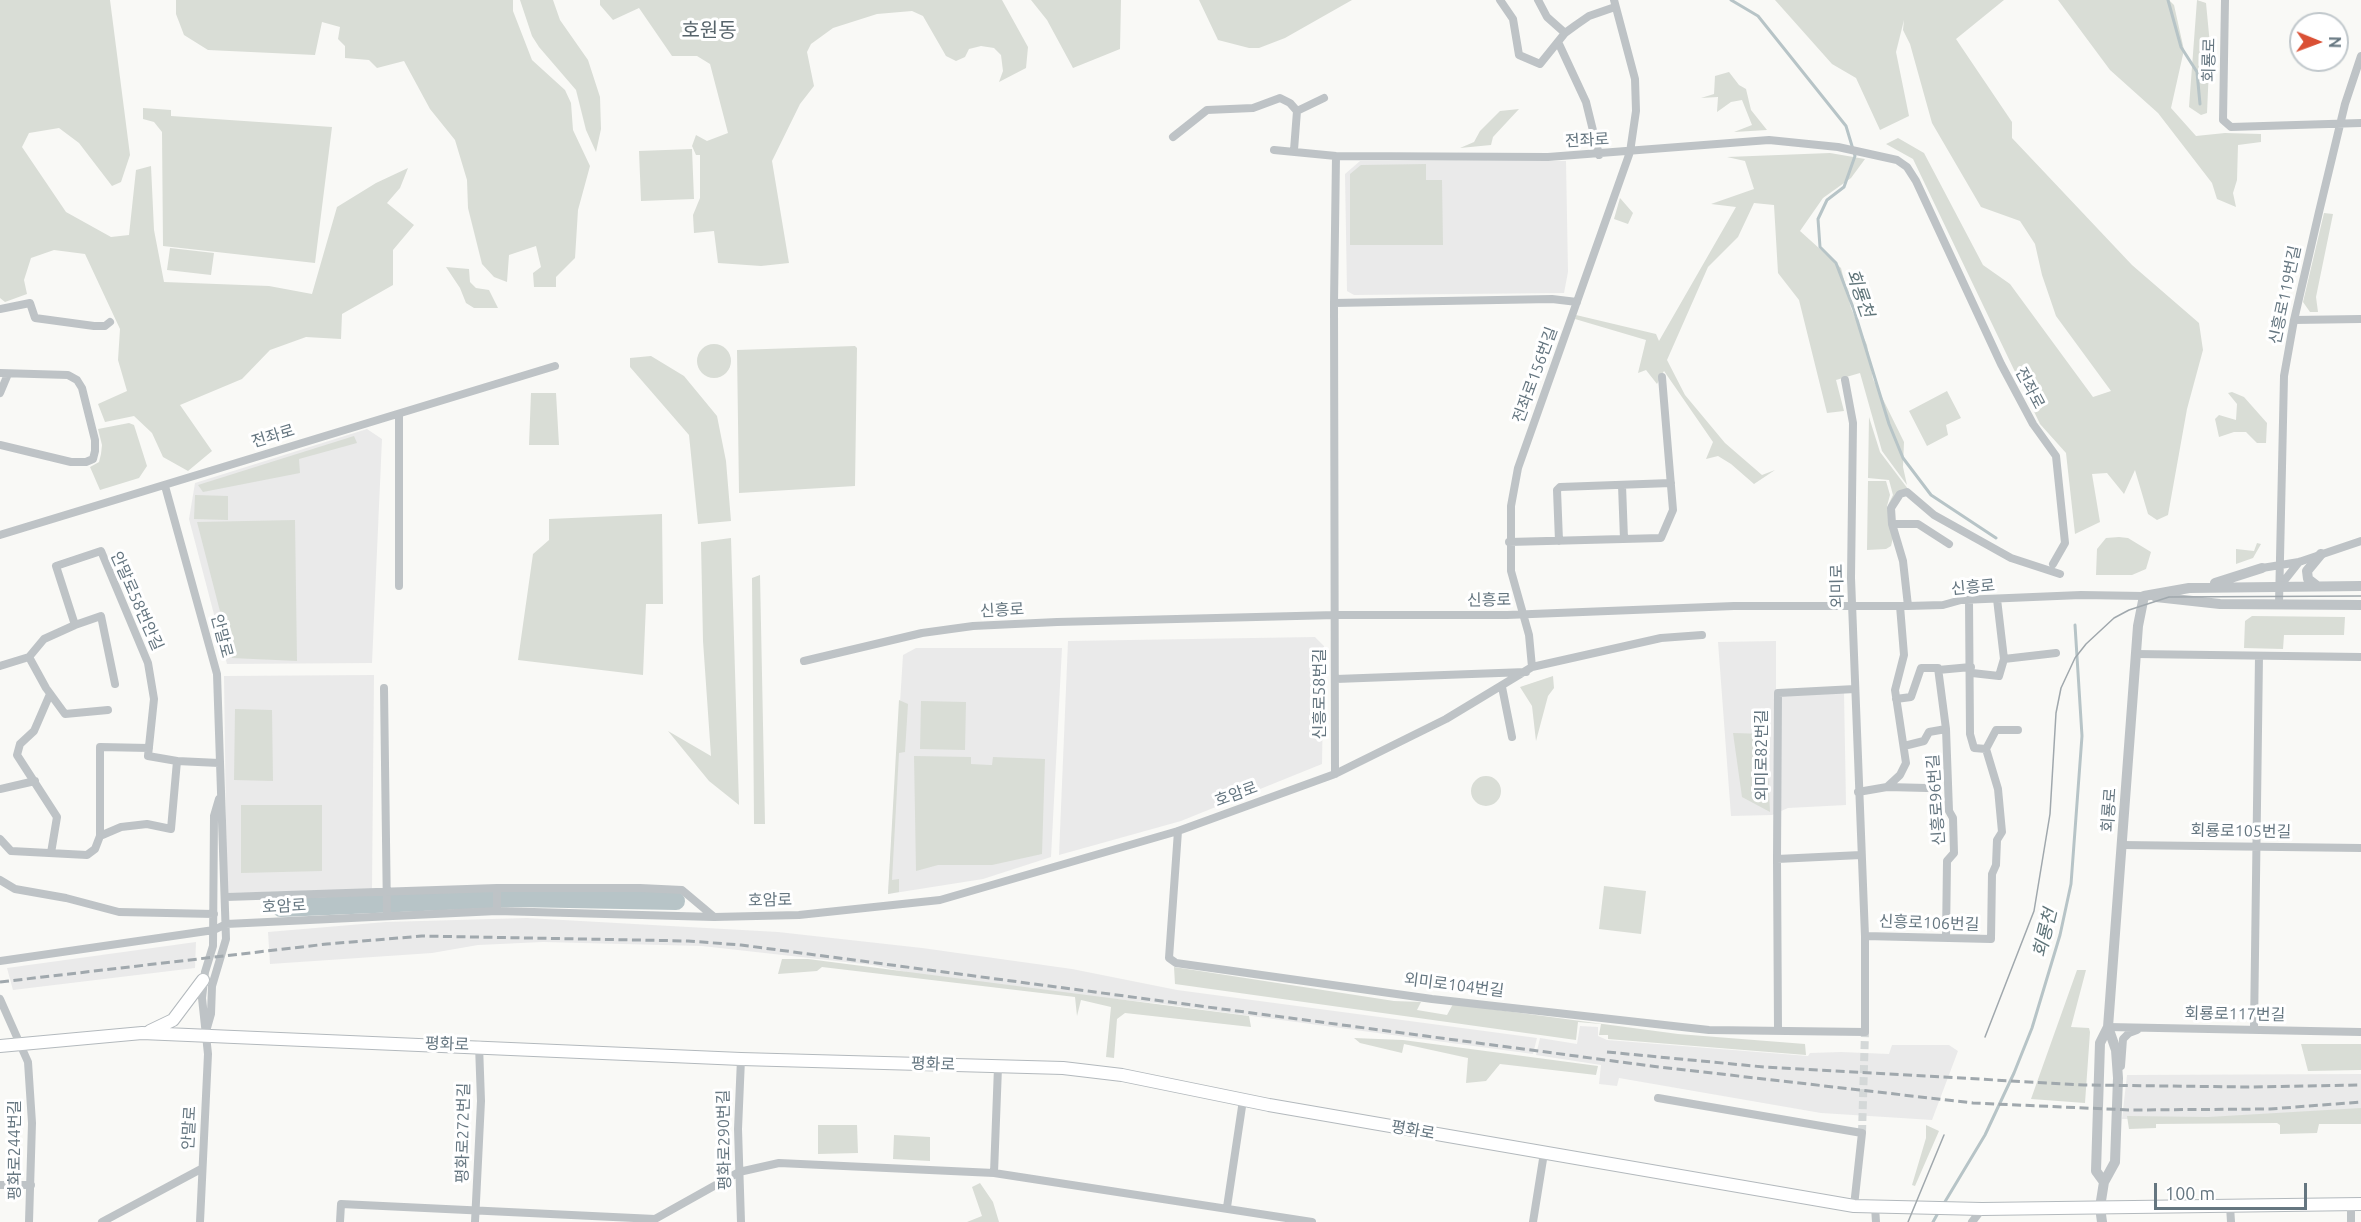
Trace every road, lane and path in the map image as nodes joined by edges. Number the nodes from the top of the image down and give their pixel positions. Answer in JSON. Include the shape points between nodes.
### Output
{"nodes":[{"id":1,"x":1500,"y":0,"type":"edge"},
{"id":2,"x":1538,"y":0,"type":"edge"},
{"id":3,"x":2225,"y":0,"type":"edge"},
{"id":4,"x":1614,"y":4,"type":"edge"},
{"id":5,"x":1565,"y":33,"type":"junction"},
{"id":6,"x":1559,"y":44,"type":"junction"},
{"id":7,"x":2361,"y":56,"type":"edge"},
{"id":8,"x":1324,"y":98,"type":"dead end"},
{"id":9,"x":1297,"y":111,"type":"junction"},
{"id":10,"x":2361,"y":123,"type":"edge"},
{"id":11,"x":2340,"y":124,"type":"junction"},
{"id":12,"x":1173,"y":137,"type":"dead end"},
{"id":13,"x":1274,"y":150,"type":"dead end"},
{"id":14,"x":1294,"y":150,"type":"junction"},
{"id":15,"x":1630,"y":152,"type":"junction"},
{"id":16,"x":1599,"y":155,"type":"junction"},
{"id":17,"x":1336,"y":156,"type":"junction"},
{"id":18,"x":1577,"y":302,"type":"junction"},
{"id":19,"x":1334,"y":303,"type":"junction"},
{"id":20,"x":0,"y":309,"type":"edge"},
{"id":21,"x":2294,"y":320,"type":"junction"},
{"id":22,"x":2361,"y":320,"type":"edge"},
{"id":23,"x":110,"y":322,"type":"dead end"},
{"id":24,"x":555,"y":366,"type":"dead end"},
{"id":25,"x":4,"y":373,"type":"edge"},
{"id":26,"x":1662,"y":377,"type":"dead end"},
{"id":27,"x":1845,"y":380,"type":"dead end"},
{"id":28,"x":0,"y":393,"type":"edge"},
{"id":29,"x":399,"y":414,"type":"junction"},
{"id":30,"x":0,"y":445,"type":"edge"},
{"id":31,"x":1671,"y":483,"type":"junction"},
{"id":32,"x":1622,"y":485,"type":"junction"},
{"id":33,"x":165,"y":486,"type":"junction"},
{"id":34,"x":1892,"y":524,"type":"junction"},
{"id":35,"x":0,"y":536,"type":"edge"},
{"id":36,"x":1624,"y":539,"type":"junction"},
{"id":37,"x":1559,"y":541,"type":"junction"},
{"id":38,"x":2361,"y":541,"type":"edge"},
{"id":39,"x":1509,"y":542,"type":"junction"},
{"id":40,"x":1949,"y":544,"type":"dead end"},
{"id":41,"x":2279,"y":546,"type":"junction"},
{"id":42,"x":2321,"y":554,"type":"junction"},
{"id":43,"x":2299,"y":562,"type":"junction"},
{"id":44,"x":2053,"y":564,"type":"dead end"},
{"id":45,"x":2279,"y":564,"type":"junction"},
{"id":46,"x":2262,"y":568,"type":"junction"},
{"id":47,"x":2060,"y":574,"type":"dead end"},
{"id":48,"x":399,"y":586,"type":"dead end"},
{"id":49,"x":2280,"y":586,"type":"junction"},
{"id":50,"x":2317,"y":586,"type":"junction"},
{"id":51,"x":2361,"y":586,"type":"edge"},
{"id":52,"x":2188,"y":588,"type":"junction"},
{"id":53,"x":2144,"y":596,"type":"junction"},
{"id":54,"x":1997,"y":599,"type":"junction"},
{"id":55,"x":1969,"y":600,"type":"junction"},
{"id":56,"x":2279,"y":604,"type":"junction"},
{"id":57,"x":2361,"y":604,"type":"edge"},
{"id":58,"x":1852,"y":605,"type":"junction"},
{"id":59,"x":1904,"y":606,"type":"junction"},
{"id":60,"x":1523,"y":614,"type":"junction"},
{"id":61,"x":1336,"y":615,"type":"junction"},
{"id":62,"x":75,"y":626,"type":"junction"},
{"id":63,"x":1702,"y":634,"type":"dead end"},
{"id":64,"x":2056,"y":653,"type":"dead end"},
{"id":65,"x":2136,"y":654,"type":"junction"},
{"id":66,"x":2259,"y":656,"type":"junction"},
{"id":67,"x":29,"y":657,"type":"junction"},
{"id":68,"x":2361,"y":657,"type":"edge"},
{"id":69,"x":2004,"y":659,"type":"junction"},
{"id":70,"x":804,"y":661,"type":"dead end"},
{"id":71,"x":1,"y":665,"type":"edge"},
{"id":72,"x":1529,"y":670,"type":"junction"},
{"id":73,"x":1938,"y":670,"type":"junction"},
{"id":74,"x":1971,"y":670,"type":"junction"},
{"id":75,"x":1336,"y":679,"type":"junction"},
{"id":76,"x":115,"y":684,"type":"dead end"},
{"id":77,"x":1502,"y":687,"type":"junction"},
{"id":78,"x":384,"y":688,"type":"dead end"},
{"id":79,"x":1855,"y":689,"type":"junction"},
{"id":80,"x":50,"y":694,"type":"junction"},
{"id":81,"x":1896,"y":699,"type":"junction"},
{"id":82,"x":108,"y":710,"type":"dead end"},
{"id":83,"x":1946,"y":729,"type":"junction"},
{"id":84,"x":2018,"y":730,"type":"dead end"},
{"id":85,"x":1512,"y":737,"type":"dead end"},
{"id":86,"x":1904,"y":746,"type":"junction"},
{"id":87,"x":149,"y":748,"type":"junction"},
{"id":88,"x":1986,"y":749,"type":"junction"},
{"id":89,"x":177,"y":761,"type":"junction"},
{"id":90,"x":219,"y":763,"type":"junction"},
{"id":91,"x":1335,"y":774,"type":"junction"},
{"id":92,"x":35,"y":782,"type":"junction"},
{"id":93,"x":1887,"y":787,"type":"junction"},
{"id":94,"x":1927,"y":788,"type":"dead end"},
{"id":95,"x":0,"y":789,"type":"edge"},
{"id":96,"x":1858,"y":792,"type":"junction"},
{"id":97,"x":220,"y":799,"type":"junction"},
{"id":98,"x":1178,"y":831,"type":"junction"},
{"id":99,"x":100,"y":836,"type":"junction"},
{"id":100,"x":0,"y":839,"type":"edge"},
{"id":101,"x":2122,"y":846,"type":"junction"},
{"id":102,"x":2256,"y":846,"type":"junction"},
{"id":103,"x":2361,"y":848,"type":"edge"},
{"id":104,"x":51,"y":853,"type":"junction"},
{"id":105,"x":1861,"y":855,"type":"junction"},
{"id":106,"x":1777,"y":859,"type":"junction"},
{"id":107,"x":0,"y":880,"type":"edge"},
{"id":108,"x":497,"y":888,"type":"junction"},
{"id":109,"x":387,"y":892,"type":"junction"},
{"id":110,"x":226,"y":897,"type":"junction"},
{"id":111,"x":497,"y":911,"type":"junction"},
{"id":112,"x":214,"y":914,"type":"junction"},
{"id":113,"x":387,"y":915,"type":"junction"},
{"id":114,"x":714,"y":916,"type":"junction"},
{"id":115,"x":226,"y":924,"type":"junction"},
{"id":116,"x":214,"y":930,"type":"junction"},
{"id":117,"x":1865,"y":936,"type":"junction"},
{"id":118,"x":1946,"y":938,"type":"junction"},
{"id":119,"x":0,"y":961,"type":"edge"},
{"id":120,"x":203,"y":980,"type":"junction"},
{"id":121,"x":0,"y":999,"type":"edge"},
{"id":122,"x":2108,"y":1027,"type":"junction"},
{"id":123,"x":2141,"y":1029,"type":"junction"},
{"id":124,"x":2254,"y":1029,"type":"junction"},
{"id":125,"x":1778,"y":1031,"type":"junction"},
{"id":126,"x":1865,"y":1032,"type":"joint"},
{"id":127,"x":2361,"y":1032,"type":"edge"},
{"id":128,"x":142,"y":1033,"type":"junction"},
{"id":129,"x":205,"y":1035,"type":"junction"},
{"id":130,"x":19,"y":1045,"type":"junction"},
{"id":131,"x":479,"y":1045,"type":"junction"},
{"id":132,"x":0,"y":1047,"type":"edge"},
{"id":133,"x":741,"y":1059,"type":"junction"},
{"id":134,"x":998,"y":1067,"type":"junction"},
{"id":135,"x":2118,"y":1078,"type":"junction"},
{"id":136,"x":1658,"y":1098,"type":"dead end"},
{"id":137,"x":1243,"y":1100,"type":"junction"},
{"id":138,"x":1544,"y":1153,"type":"junction"},
{"id":139,"x":201,"y":1168,"type":"junction"},
{"id":140,"x":739,"y":1172,"type":"junction"},
{"id":141,"x":994,"y":1173,"type":"junction"},
{"id":142,"x":2104,"y":1182,"type":"junction"},
{"id":143,"x":0,"y":1185,"type":"edge"},
{"id":144,"x":31,"y":1185,"type":"junction"},
{"id":145,"x":2356,"y":1204,"type":"edge"},
{"id":146,"x":1854,"y":1206,"type":"junction"},
{"id":147,"x":2230,"y":1206,"type":"junction"},
{"id":148,"x":1227,"y":1207,"type":"junction"},
{"id":149,"x":1875,"y":1208,"type":"junction"},
{"id":150,"x":2100,"y":1208,"type":"junction"},
{"id":151,"x":1982,"y":1209,"type":"junction"},
{"id":152,"x":476,"y":1210,"type":"junction"},
{"id":153,"x":643,"y":1220,"type":"edge"},
{"id":154,"x":29,"y":1222,"type":"edge"},
{"id":155,"x":102,"y":1222,"type":"edge"},
{"id":156,"x":200,"y":1222,"type":"edge"},
{"id":157,"x":340,"y":1222,"type":"edge"},
{"id":158,"x":475,"y":1222,"type":"edge"},
{"id":159,"x":741,"y":1222,"type":"edge"},
{"id":160,"x":1312,"y":1222,"type":"edge"},
{"id":161,"x":1533,"y":1222,"type":"edge"},
{"id":162,"x":1876,"y":1222,"type":"edge"},
{"id":163,"x":1972,"y":1222,"type":"edge"},
{"id":164,"x":2102,"y":1222,"type":"edge"},
{"id":165,"x":2230,"y":1222,"type":"edge"},
{"id":166,"x":2351,"y":1222,"type":"edge"}],
"edges":[{"from":1,"to":6,"type":"street","via":[[1513,20],[1519,55],[1540,64]]},
{"from":2,"to":5,"type":"street","via":[[1547,17]]},
{"from":3,"to":11,"type":"street","name":"회룡로","via":[[2223,120],[2231,127]]},
{"from":4,"to":5,"type":"street"},
{"from":4,"to":15,"type":"street","name":"전좌로156번길","via":[[1635,79],[1636,111]]},
{"from":5,"to":6,"type":"street"},
{"from":6,"to":16,"type":"street","via":[[1586,102]]},
{"from":7,"to":11,"type":"street","name":"신흥로119번길"},
{"from":8,"to":9,"type":"street"},
{"from":9,"to":12,"type":"street","via":[[1280,98],[1253,108],[1207,110]]},
{"from":9,"to":14,"type":"street"},
{"from":10,"to":11,"type":"street"},
{"from":11,"to":21,"type":"street","name":"신흥로119번길"},
{"from":13,"to":14,"type":"street","name":"전좌로"},
{"from":14,"to":17,"type":"street","name":"전좌로"},
{"from":15,"to":16,"type":"street","name":"전좌로"},
{"from":15,"to":18,"type":"street","name":"전좌로156번길"},
{"from":15,"to":44,"type":"street","name":"전좌로","via":[[1659,146],[1769,140],[1870,153],[1897,160],[1907,167],[2001,364],[2033,424],[2056,456],[2065,543]]},
{"from":16,"to":17,"type":"street","name":"전좌로"},
{"from":17,"to":19,"type":"street","name":"신흥로58번길"},
{"from":18,"to":19,"type":"street","via":[[1552,299]]},
{"from":18,"to":39,"type":"street","name":"전좌로156번길","via":[[1518,468]]},
{"from":19,"to":61,"type":"street","name":"신흥로58번길"},
{"from":20,"to":23,"type":"street","via":[[30,303],[36,318],[94,326]]},
{"from":21,"to":22,"type":"street"},
{"from":21,"to":41,"type":"street","name":"신흥로119번길","via":[[2284,376]]},
{"from":24,"to":29,"type":"street","name":"전좌로"},
{"from":25,"to":28,"type":"street"},
{"from":25,"to":30,"type":"street","via":[[68,375],[77,380],[90,419],[95,451],[93,459],[71,462]]},
{"from":26,"to":31,"type":"street"},
{"from":27,"to":58,"type":"street","name":"외미로","via":[[1853,423]]},
{"from":29,"to":33,"type":"street","name":"전좌로"},
{"from":29,"to":48,"type":"street"},
{"from":31,"to":32,"type":"street"},
{"from":31,"to":36,"type":"street","via":[[1674,510],[1661,538]]},
{"from":32,"to":36,"type":"street"},
{"from":32,"to":37,"type":"street","via":[[1560,487]]},
{"from":33,"to":35,"type":"street","name":"전좌로"},
{"from":33,"to":90,"type":"street","name":"안말로","via":[[217,674]]},
{"from":34,"to":40,"type":"street","via":[[1918,524]]},
{"from":34,"to":47,"type":"street","via":[[1891,508],[1900,494],[1907,492],[1934,514],[2011,558]]},
{"from":34,"to":59,"type":"street","name":"신흥로96번길","via":[[1903,561]]},
{"from":36,"to":37,"type":"street"},
{"from":37,"to":39,"type":"street"},
{"from":38,"to":42,"type":"street"},
{"from":39,"to":60,"type":"street","name":"전좌로156번길","via":[[1511,571]]},
{"from":41,"to":45,"type":"street","name":"신흥로119번길"},
{"from":41,"to":46,"type":"street"},
{"from":42,"to":43,"type":"street"},
{"from":42,"to":50,"type":"street","via":[[2307,571],[2308,579]]},
{"from":43,"to":45,"type":"street"},
{"from":43,"to":49,"type":"street"},
{"from":45,"to":46,"type":"street"},
{"from":45,"to":49,"type":"street","name":"신흥로119번길"},
{"from":46,"to":52,"type":"street"},
{"from":49,"to":50,"type":"street"},
{"from":49,"to":52,"type":"street"},
{"from":49,"to":56,"type":"street","name":"신흥로119번길"},
{"from":50,"to":51,"type":"street"},
{"from":52,"to":53,"type":"street"},
{"from":53,"to":54,"type":"street","name":"신흥로"},
{"from":53,"to":56,"type":"street","via":[[2220,604]]},
{"from":53,"to":65,"type":"street","name":"회룡로"},
{"from":54,"to":55,"type":"street","name":"신흥로"},
{"from":54,"to":69,"type":"street"},
{"from":55,"to":59,"type":"street","name":"신흥로"},
{"from":55,"to":74,"type":"street"},
{"from":56,"to":57,"type":"street"},
{"from":58,"to":59,"type":"street","name":"신흥로"},
{"from":58,"to":60,"type":"street","name":"신흥로"},
{"from":58,"to":79,"type":"street","name":"외미로"},
{"from":59,"to":81,"type":"street","name":"신흥로96번길","via":[[1904,655]]},
{"from":60,"to":61,"type":"street","name":"신흥로"},
{"from":60,"to":72,"type":"street","name":"전좌로156번길"},
{"from":61,"to":70,"type":"street","name":"신흥로","via":[[984,626],[922,633]]},
{"from":61,"to":75,"type":"street","name":"신흥로58번길"},
{"from":62,"to":67,"type":"street","via":[[44,639]]},
{"from":62,"to":76,"type":"street","via":[[101,616]]},
{"from":62,"to":87,"type":"street","name":"안말로58번안길","via":[[56,566],[101,551],[148,663],[154,699]]},
{"from":63,"to":72,"type":"street","name":"호암로","via":[[1661,638]]},
{"from":64,"to":69,"type":"street"},
{"from":65,"to":66,"type":"street"},
{"from":65,"to":101,"type":"street","name":"회룡로"},
{"from":66,"to":68,"type":"street"},
{"from":66,"to":102,"type":"street"},
{"from":67,"to":71,"type":"street"},
{"from":67,"to":80,"type":"street"},
{"from":69,"to":74,"type":"street","via":[[1999,676]]},
{"from":72,"to":75,"type":"street"},
{"from":72,"to":77,"type":"street","name":"호암로"},
{"from":73,"to":74,"type":"street"},
{"from":73,"to":81,"type":"street","via":[[1921,668],[1911,697]]},
{"from":73,"to":83,"type":"street","name":"신흥로96번길"},
{"from":74,"to":88,"type":"street","via":[[1970,734],[1974,748]]},
{"from":75,"to":91,"type":"street","name":"신흥로58번길"},
{"from":77,"to":85,"type":"street"},
{"from":77,"to":91,"type":"street","name":"호암로"},
{"from":78,"to":109,"type":"street"},
{"from":79,"to":96,"type":"street","name":"외미로"},
{"from":79,"to":106,"type":"street","name":"외미로82번길","via":[[1778,693]]},
{"from":80,"to":82,"type":"street","via":[[66,714]]},
{"from":80,"to":92,"type":"street","via":[[34,731],[20,744],[18,754]]},
{"from":81,"to":86,"type":"street","name":"신흥로96번길"},
{"from":83,"to":86,"type":"street","name":"신흥로96번길","via":[[1929,732],[1924,741]]},
{"from":83,"to":118,"type":"street","name":"신흥로96번길","via":[[1954,853],[1947,861]]},
{"from":84,"to":88,"type":"street","via":[[1996,730]]},
{"from":86,"to":93,"type":"street","name":"신흥로96번길","via":[[1906,763]]},
{"from":87,"to":89,"type":"street","via":[[148,756]]},
{"from":87,"to":99,"type":"street","via":[[100,747]]},
{"from":88,"to":118,"type":"street","name":"신흥로106번길","via":[[1998,789],[2002,832],[1997,840],[1992,874],[1991,939]]},
{"from":89,"to":90,"type":"street"},
{"from":89,"to":99,"type":"street","via":[[171,829],[147,824],[121,827]]},
{"from":90,"to":97,"type":"street","name":"안말로"},
{"from":91,"to":98,"type":"street","name":"호암로"},
{"from":92,"to":95,"type":"street"},
{"from":92,"to":104,"type":"street","via":[[57,817]]},
{"from":93,"to":94,"type":"street"},
{"from":93,"to":96,"type":"street"},
{"from":96,"to":105,"type":"street","name":"외미로"},
{"from":97,"to":110,"type":"street","name":"안말로"},
{"from":97,"to":112,"type":"street","name":"안말로","via":[[214,816]]},
{"from":98,"to":114,"type":"street","name":"호암로","via":[[940,900],[799,915]]},
{"from":98,"to":125,"type":"street","name":"외미로104번길","via":[[1168,958],[1176,963],[1432,999],[1709,1030]]},
{"from":99,"to":104,"type":"street","via":[[95,849],[87,855]]},
{"from":100,"to":104,"type":"street","via":[[11,850]]},
{"from":101,"to":102,"type":"street","name":"회룡로105번길"},
{"from":101,"to":122,"type":"street","name":"회룡로"},
{"from":102,"to":103,"type":"street","name":"회룡로105번길"},
{"from":102,"to":124,"type":"street"},
{"from":105,"to":106,"type":"street"},
{"from":105,"to":117,"type":"street","name":"외미로"},
{"from":106,"to":125,"type":"street","name":"외미로82번길"},
{"from":107,"to":112,"type":"street","via":[[15,889],[119,912]]},
{"from":108,"to":109,"type":"street"},
{"from":108,"to":111,"type":"street"},
{"from":108,"to":114,"type":"street","via":[[682,890]]},
{"from":109,"to":110,"type":"street"},
{"from":109,"to":113,"type":"street"},
{"from":110,"to":115,"type":"street","name":"안말로"},
{"from":111,"to":113,"type":"street","name":"호암로"},
{"from":111,"to":114,"type":"street","name":"호암로"},
{"from":112,"to":116,"type":"street","name":"안말로"},
{"from":113,"to":115,"type":"street","name":"호암로"},
{"from":115,"to":116,"type":"street","name":"호암로"},
{"from":115,"to":129,"type":"street","name":"안말로","via":[[225,947],[212,986]]},
{"from":116,"to":119,"type":"street","name":"호암로"},
{"from":116,"to":120,"type":"street","name":"안말로"},
{"from":117,"to":118,"type":"street","name":"신흥로106번길"},
{"from":117,"to":126,"type":"street","name":"외미로"},
{"from":120,"to":128,"type":"main road","via":[[173,1020]]},
{"from":120,"to":129,"type":"street","name":"안말로"},
{"from":121,"to":130,"type":"street","name":"평화로244번길"},
{"from":122,"to":123,"type":"street","name":"회룡로117번길"},
{"from":122,"to":135,"type":"street","name":"회룡로","via":[[2113,1036]]},
{"from":122,"to":142,"type":"street","name":"회룡로","via":[[2100,1043],[2096,1152],[2096,1171]]},
{"from":123,"to":124,"type":"street","name":"회룡로117번길"},
{"from":123,"to":135,"type":"street","via":[[2123,1039]]},
{"from":124,"to":127,"type":"street","name":"회룡로117번길"},
{"from":125,"to":126,"type":"street","name":"외미로104번길"},
{"from":128,"to":129,"type":"main road","name":"평화로"},
{"from":128,"to":130,"type":"main road","name":"평화로"},
{"from":129,"to":131,"type":"main road","name":"평화로"},
{"from":129,"to":139,"type":"street","name":"안말로","via":[[208,1054]]},
{"from":130,"to":132,"type":"main road","name":"평화로"},
{"from":130,"to":144,"type":"street","name":"평화로244번길","via":[[28,1062],[33,1123]]},
{"from":131,"to":133,"type":"main road","name":"평화로"},
{"from":131,"to":152,"type":"street","name":"평화로272번길","via":[[481,1101]]},
{"from":133,"to":134,"type":"main road","name":"평화로"},
{"from":133,"to":140,"type":"street","name":"평화로290번길"},
{"from":134,"to":137,"type":"main road","name":"평화로","via":[[1063,1068],[1122,1075]]},
{"from":134,"to":141,"type":"street"},
{"from":135,"to":142,"type":"street","name":"회룡로","via":[[2115,1162]]},
{"from":136,"to":146,"type":"street","via":[[1862,1133]]},
{"from":137,"to":138,"type":"main road","name":"평화로"},
{"from":137,"to":148,"type":"street"},
{"from":138,"to":146,"type":"main road","name":"평화로"},
{"from":138,"to":161,"type":"street"},
{"from":139,"to":155,"type":"street"},
{"from":139,"to":156,"type":"street","name":"안말로"},
{"from":140,"to":141,"type":"street","via":[[779,1163]]},
{"from":140,"to":153,"type":"street","via":[[655,1219]]},
{"from":140,"to":159,"type":"street","name":"평화로290번길"},
{"from":141,"to":148,"type":"street"},
{"from":142,"to":150,"type":"street","name":"회룡로"},
{"from":143,"to":144,"type":"street"},
{"from":144,"to":154,"type":"street","name":"평화로244번길"},
{"from":145,"to":147,"type":"main road"},
{"from":145,"to":166,"type":"street"},
{"from":146,"to":149,"type":"main road","name":"평화로"},
{"from":147,"to":150,"type":"main road"},
{"from":147,"to":165,"type":"street"},
{"from":148,"to":160,"type":"street"},
{"from":149,"to":151,"type":"main road","name":"평화로"},
{"from":149,"to":162,"type":"street"},
{"from":150,"to":151,"type":"main road"},
{"from":150,"to":164,"type":"street","name":"회룡로"},
{"from":151,"to":163,"type":"street"},
{"from":152,"to":153,"type":"street"},
{"from":152,"to":157,"type":"street","via":[[341,1204]]},
{"from":152,"to":158,"type":"street","name":"평화로272번길"}]}
